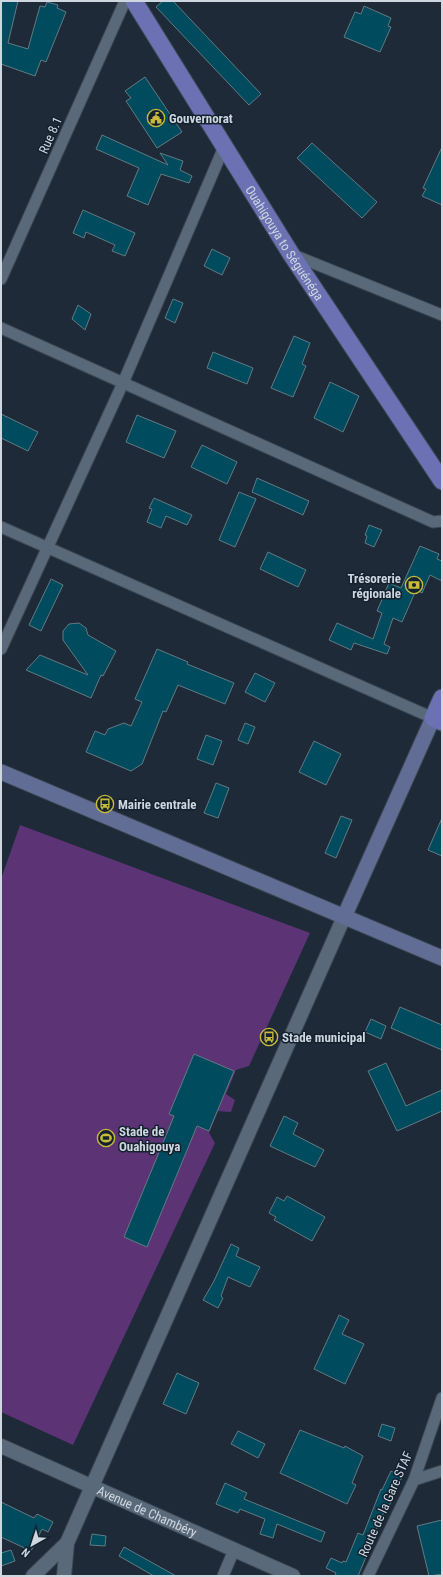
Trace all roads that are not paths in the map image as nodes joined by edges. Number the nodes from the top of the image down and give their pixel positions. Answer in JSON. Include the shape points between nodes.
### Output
{"nodes":[{"id":1,"x":125,"y":1,"type":"edge"},
{"id":2,"x":134,"y":1,"type":"edge"},
{"id":3,"x":224,"y":147,"type":"junction"},
{"id":4,"x":291,"y":254,"type":"junction"},
{"id":5,"x":1,"y":280,"type":"edge"},
{"id":6,"x":442,"y":315,"type":"edge"},
{"id":7,"x":1,"y":328,"type":"edge"},
{"id":8,"x":123,"y":383,"type":"junction"},
{"id":9,"x":442,"y":480,"type":"edge"},
{"id":10,"x":442,"y":521,"type":"edge"},
{"id":11,"x":1,"y":527,"type":"edge"},
{"id":12,"x":48,"y":548,"type":"junction"},
{"id":13,"x":1,"y":649,"type":"edge"},
{"id":14,"x":442,"y":698,"type":"edge"},
{"id":15,"x":437,"y":720,"type":"edge"},
{"id":16,"x":1,"y":772,"type":"edge"},
{"id":17,"x":344,"y":917,"type":"junction"},
{"id":18,"x":442,"y":958,"type":"edge"},
{"id":19,"x":442,"y":1398,"type":"edge"},
{"id":20,"x":1,"y":1446,"type":"edge"},
{"id":21,"x":442,"y":1471,"type":"edge"},
{"id":22,"x":414,"y":1480,"type":"junction"},
{"id":23,"x":92,"y":1487,"type":"junction"},
{"id":24,"x":67,"y":1543,"type":"junction"},
{"id":25,"x":234,"y":1550,"type":"junction"},
{"id":26,"x":33,"y":1576,"type":"edge"},
{"id":27,"x":64,"y":1576,"type":"edge"},
{"id":28,"x":222,"y":1576,"type":"edge"},
{"id":29,"x":293,"y":1576,"type":"edge"},
{"id":30,"x":368,"y":1576,"type":"edge"}],
"edges":[{"from":1,"to":5,"type":"street","name":"Rue 8.1"},
{"from":2,"to":3,"type":"main road","name":"Ouahigouya to Séguénéga"},
{"from":3,"to":4,"type":"main road","name":"Ouahigouya to Séguénéga"},
{"from":3,"to":8,"type":"street"},
{"from":4,"to":6,"type":"street"},
{"from":4,"to":9,"type":"main road","name":"Ouahigouya to Séguénéga"},
{"from":7,"to":8,"type":"street"},
{"from":8,"to":10,"type":"street","via":[[433,522]]},
{"from":8,"to":12,"type":"street"},
{"from":11,"to":12,"type":"street"},
{"from":12,"to":13,"type":"street"},
{"from":12,"to":15,"type":"street"},
{"from":14,"to":15,"type":"main road"},
{"from":15,"to":17,"type":"main road"},
{"from":16,"to":17,"type":"main road"},
{"from":17,"to":18,"type":"main road"},
{"from":17,"to":23,"type":"street"},
{"from":19,"to":22,"type":"street","name":"Route de la Gare STAF"},
{"from":20,"to":23,"type":"street","name":"Avenue de Chambéry"},
{"from":21,"to":22,"type":"street"},
{"from":22,"to":30,"type":"street","name":"Route de la Gare STAF"},
{"from":23,"to":24,"type":"street"},
{"from":23,"to":25,"type":"street","name":"Avenue de Chambéry"},
{"from":24,"to":26,"type":"street"},
{"from":24,"to":27,"type":"street"},
{"from":25,"to":28,"type":"street"},
{"from":25,"to":29,"type":"street","name":"Avenue de Chambéry"}]}
